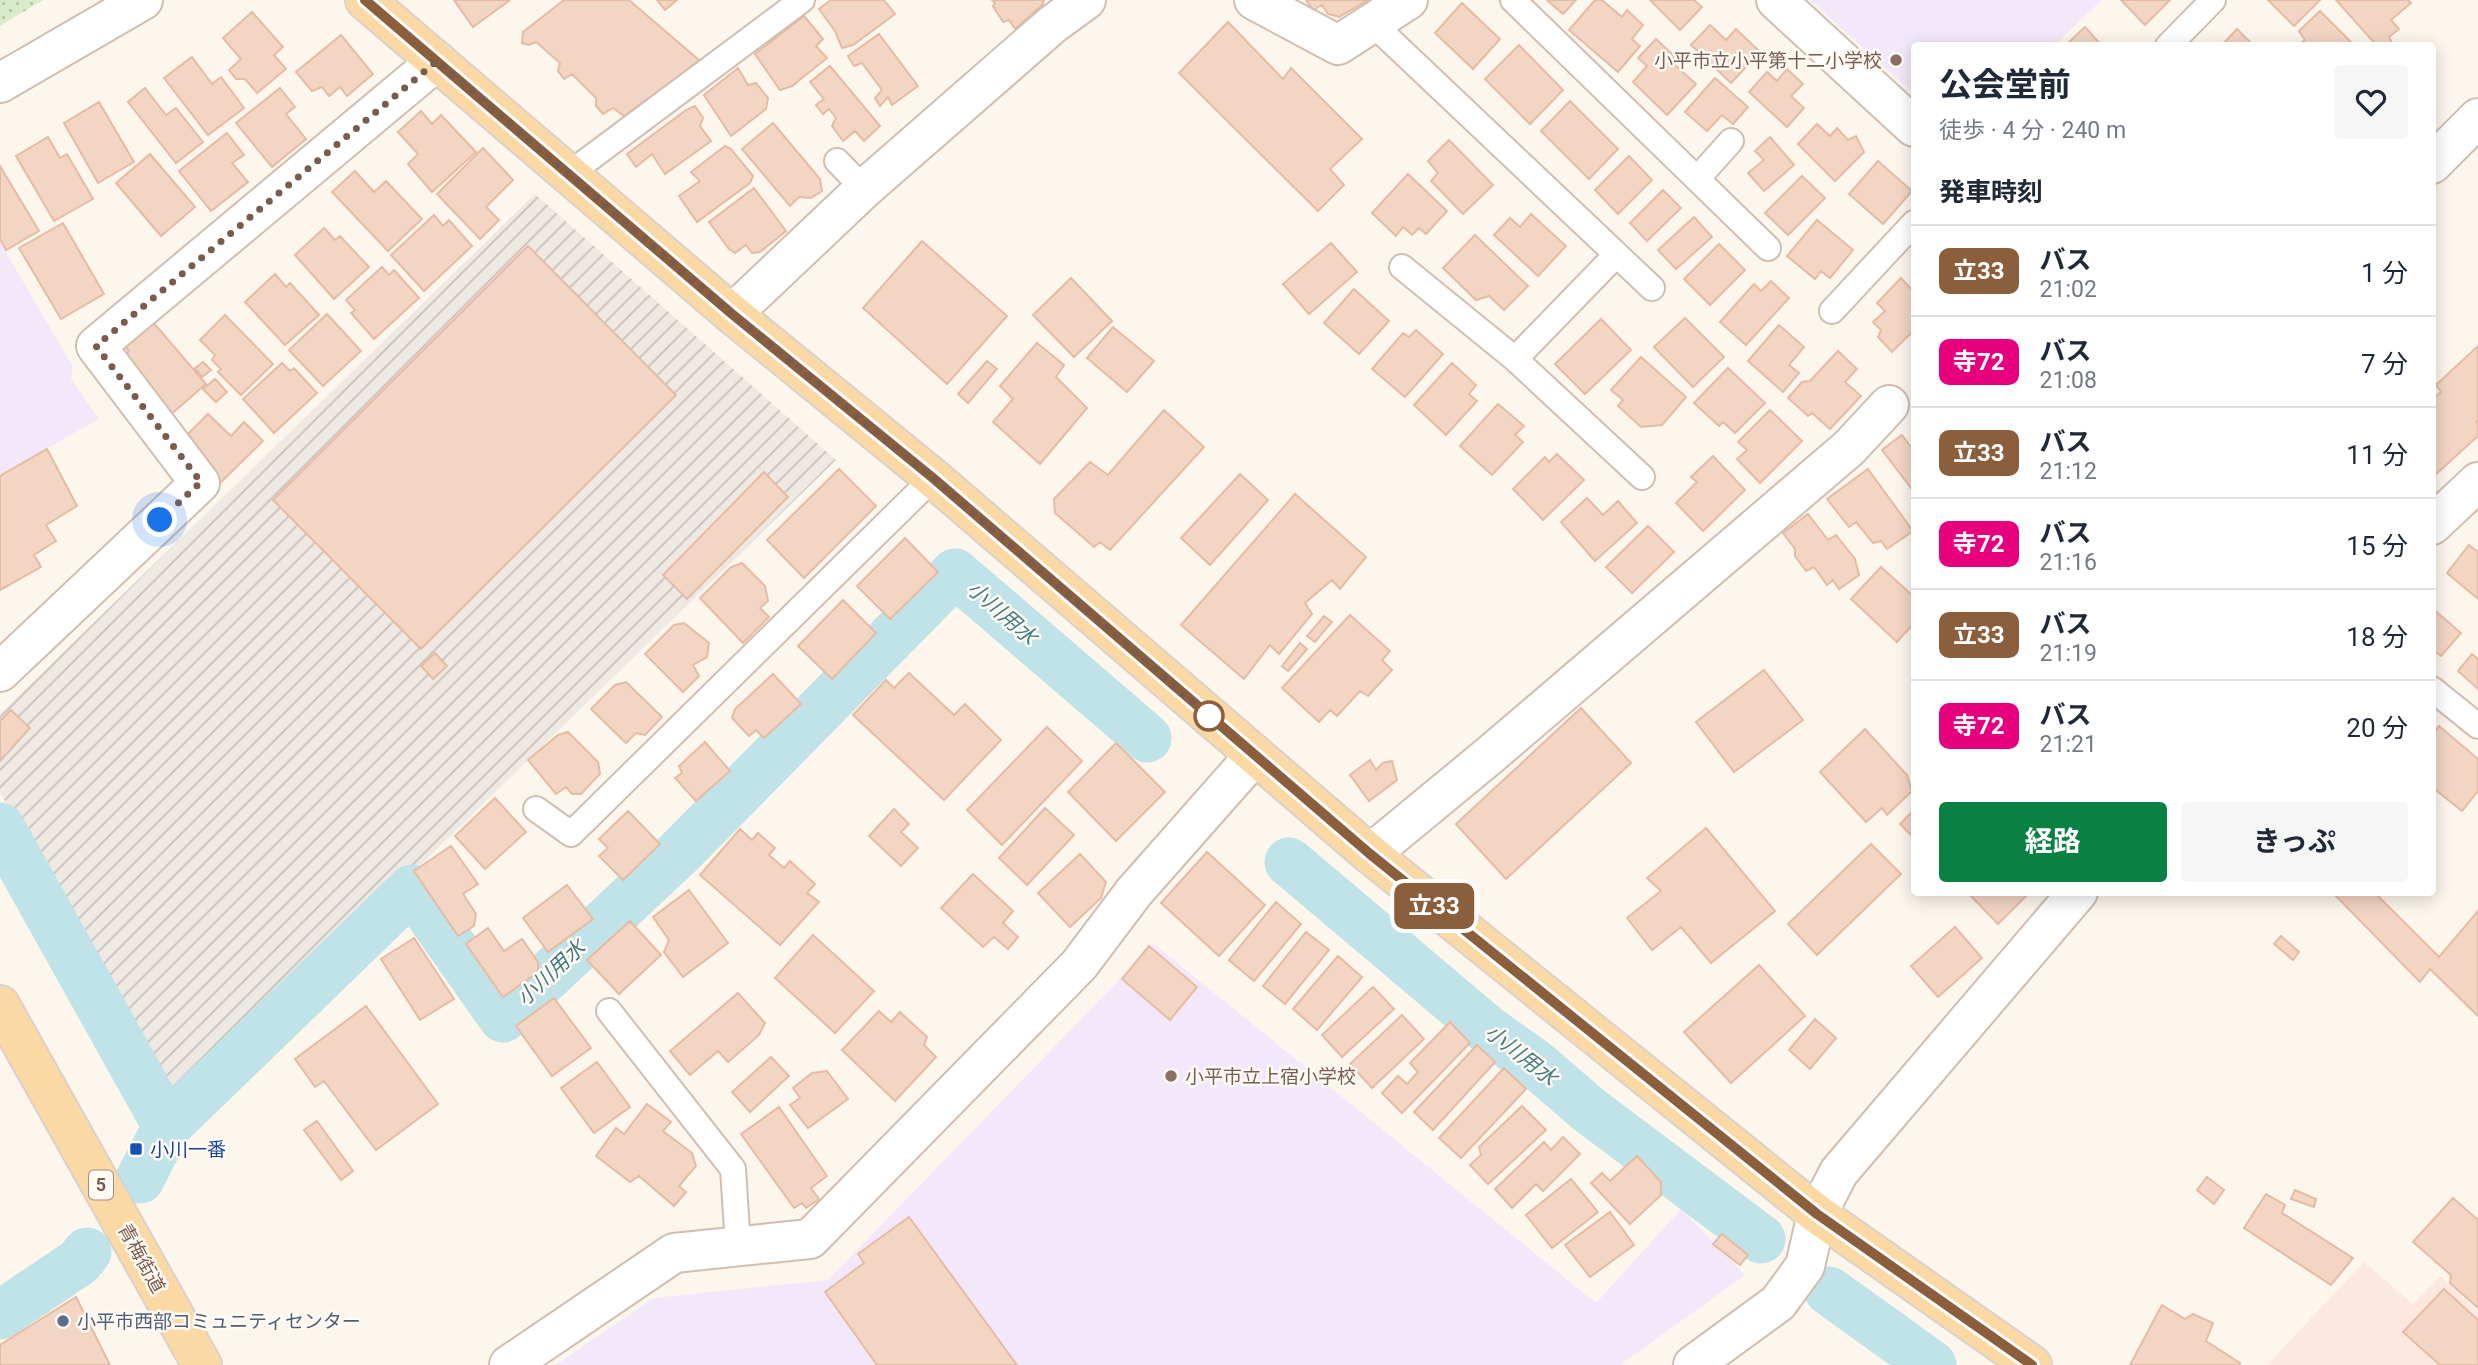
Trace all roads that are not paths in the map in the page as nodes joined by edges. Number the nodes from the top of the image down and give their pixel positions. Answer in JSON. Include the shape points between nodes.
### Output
{"nodes":[{"id":1,"x":143,"y":0,"type":"edge"},
{"id":2,"x":365,"y":0,"type":"edge"},
{"id":3,"x":802,"y":0,"type":"edge"},
{"id":4,"x":1086,"y":0,"type":"edge"},
{"id":5,"x":1254,"y":0,"type":"edge"},
{"id":6,"x":1408,"y":0,"type":"edge"},
{"id":7,"x":1513,"y":0,"type":"edge"},
{"id":8,"x":1776,"y":0,"type":"edge"},
{"id":9,"x":2213,"y":0,"type":"edge"},
{"id":10,"x":1373,"y":23,"type":"junction"},
{"id":11,"x":2172,"y":42,"type":"edge"},
{"id":12,"x":437,"y":61,"type":"junction"},
{"id":13,"x":0,"y":83,"type":"edge"},
{"id":14,"x":2478,"y":118,"type":"edge"},
{"id":15,"x":1911,"y":124,"type":"edge"},
{"id":16,"x":1731,"y":141,"type":"dead end"},
{"id":17,"x":2436,"y":160,"type":"edge"},
{"id":18,"x":837,"y":161,"type":"dead end"},
{"id":19,"x":569,"y":174,"type":"junction"},
{"id":20,"x":1697,"y":179,"type":"junction"},
{"id":21,"x":864,"y":189,"type":"junction"},
{"id":22,"x":1911,"y":226,"type":"edge"},
{"id":23,"x":1768,"y":248,"type":"dead end"},
{"id":24,"x":1616,"y":255,"type":"junction"},
{"id":25,"x":1402,"y":267,"type":"dead end"},
{"id":26,"x":1652,"y":288,"type":"dead end"},
{"id":27,"x":1832,"y":311,"type":"dead end"},
{"id":28,"x":732,"y":314,"type":"junction"},
{"id":29,"x":1515,"y":359,"type":"junction"},
{"id":30,"x":1889,"y":405,"type":"dead end"},
{"id":31,"x":1643,"y":477,"type":"dead end"},
{"id":32,"x":933,"y":478,"type":"junction"},
{"id":33,"x":2474,"y":492,"type":"edge"},
{"id":34,"x":2436,"y":522,"type":"edge"},
{"id":35,"x":0,"y":671,"type":"edge"},
{"id":36,"x":2436,"y":692,"type":"edge"},
{"id":37,"x":2478,"y":726,"type":"edge"},
{"id":38,"x":1255,"y":755,"type":"junction"},
{"id":39,"x":536,"y":809,"type":"dead end"},
{"id":40,"x":1370,"y":854,"type":"junction"},
{"id":41,"x":2075,"y":896,"type":"edge"},
{"id":42,"x":0,"y":1005,"type":"edge"},
{"id":43,"x":608,"y":1011,"type":"dead end"},
{"id":44,"x":1817,"y":1214,"type":"junction"},
{"id":45,"x":738,"y":1246,"type":"junction"},
{"id":46,"x":202,"y":1365,"type":"edge"},
{"id":47,"x":509,"y":1365,"type":"edge"},
{"id":48,"x":1693,"y":1365,"type":"edge"},
{"id":49,"x":2032,"y":1365,"type":"edge"}],
"edges":[{"from":1,"to":13,"type":"street"},
{"from":2,"to":12,"type":"main road"},
{"from":3,"to":19,"type":"lane"},
{"from":4,"to":21,"type":"street"},
{"from":5,"to":10,"type":"street","via":[[1338,45]]},
{"from":6,"to":10,"type":"street"},
{"from":7,"to":20,"type":"lane"},
{"from":8,"to":15,"type":"street"},
{"from":9,"to":11,"type":"lane"},
{"from":10,"to":24,"type":"lane"},
{"from":12,"to":19,"type":"main road"},
{"from":12,"to":35,"type":"street","via":[[96,346],[201,482]]},
{"from":14,"to":17,"type":"street"},
{"from":16,"to":20,"type":"lane"},
{"from":18,"to":21,"type":"lane"},
{"from":19,"to":28,"type":"main road"},
{"from":20,"to":23,"type":"lane"},
{"from":21,"to":28,"type":"street"},
{"from":22,"to":27,"type":"lane"},
{"from":24,"to":26,"type":"lane"},
{"from":24,"to":29,"type":"lane"},
{"from":25,"to":29,"type":"lane"},
{"from":28,"to":32,"type":"main road"},
{"from":29,"to":31,"type":"lane"},
{"from":30,"to":40,"type":"street","via":[[1838,457]]},
{"from":32,"to":38,"type":"main road"},
{"from":32,"to":39,"type":"lane","via":[[571,834]]},
{"from":33,"to":34,"type":"street"},
{"from":36,"to":37,"type":"lane"},
{"from":38,"to":40,"type":"main road"},
{"from":38,"to":45,"type":"street","via":[[1134,892],[1079,965],[810,1239]]},
{"from":40,"to":44,"type":"main road"},
{"from":41,"to":44,"type":"street","via":[[1839,1171]]},
{"from":42,"to":46,"type":"main road","name":"青梅街道","number":"5"},
{"from":43,"to":45,"type":"lane","via":[[733,1169]]},
{"from":44,"to":48,"type":"street","via":[[1805,1266],[1778,1303]]},
{"from":44,"to":49,"type":"main road"},
{"from":45,"to":47,"type":"street","via":[[674,1253]]}]}
